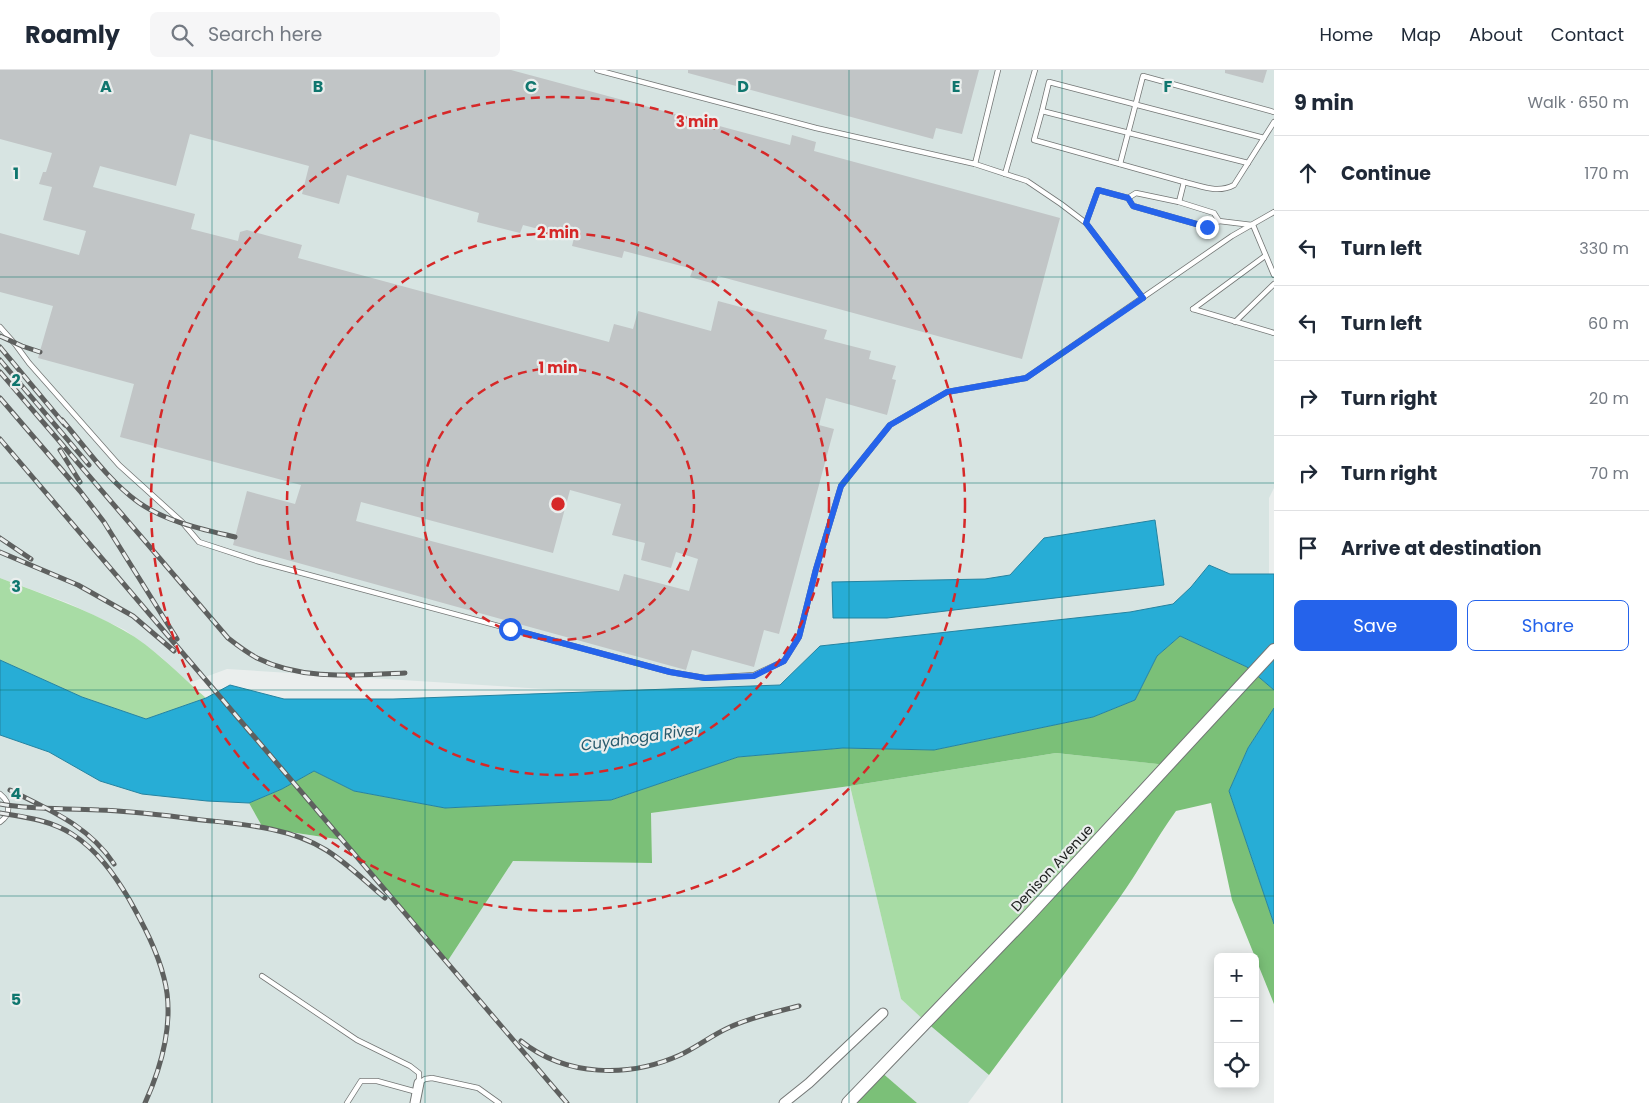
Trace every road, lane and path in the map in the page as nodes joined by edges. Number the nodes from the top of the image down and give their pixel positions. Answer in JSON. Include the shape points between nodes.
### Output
{"nodes":[{"id":1,"x":597,"y":70,"type":"edge"},
{"id":2,"x":998,"y":70,"type":"edge"},
{"id":3,"x":1034,"y":70,"type":"edge"},
{"id":4,"x":1135,"y":104,"type":"junction"},
{"id":5,"x":1042,"y":110,"type":"junction"},
{"id":6,"x":1274,"y":112,"type":"edge"},
{"id":7,"x":1274,"y":122,"type":"edge"},
{"id":8,"x":1128,"y":132,"type":"junction"},
{"id":9,"x":1264,"y":138,"type":"junction"},
{"id":10,"x":1248,"y":163,"type":"junction"},
{"id":11,"x":975,"y":164,"type":"junction"},
{"id":12,"x":1120,"y":164,"type":"junction"},
{"id":13,"x":1005,"y":174,"type":"junction"},
{"id":14,"x":1184,"y":182,"type":"junction"},
{"id":15,"x":1128,"y":198,"type":"junction"},
{"id":16,"x":1178,"y":202,"type":"junction"},
{"id":17,"x":1274,"y":212,"type":"edge"},
{"id":18,"x":1219,"y":221,"type":"junction"},
{"id":19,"x":1086,"y":223,"type":"junction"},
{"id":20,"x":1253,"y":225,"type":"junction"},
{"id":21,"x":1265,"y":256,"type":"junction"},
{"id":22,"x":1274,"y":275,"type":"edge"},
{"id":23,"x":1274,"y":284,"type":"edge"},
{"id":24,"x":1143,"y":298,"type":"junction"},
{"id":25,"x":1236,"y":322,"type":"junction"},
{"id":26,"x":0,"y":327,"type":"edge"},
{"id":27,"x":1274,"y":333,"type":"edge"},
{"id":28,"x":1274,"y":650,"type":"edge"},
{"id":29,"x":0,"y":794,"type":"edge"},
{"id":30,"x":0,"y":822,"type":"edge"},
{"id":31,"x":262,"y":976,"type":"dead end"},
{"id":32,"x":883,"y":1013,"type":"dead end"},
{"id":33,"x":418,"y":1087,"type":"junction"},
{"id":34,"x":347,"y":1103,"type":"edge"},
{"id":35,"x":415,"y":1103,"type":"edge"},
{"id":36,"x":499,"y":1103,"type":"edge"},
{"id":37,"x":784,"y":1103,"type":"edge"},
{"id":38,"x":848,"y":1103,"type":"edge"}],
"edges":[{"from":1,"to":11,"type":"lane","via":[[816,128]]},
{"from":2,"to":11,"type":"lane"},
{"from":3,"to":13,"type":"lane"},
{"from":4,"to":5,"type":"lane","via":[[1049,82]]},
{"from":4,"to":6,"type":"lane","via":[[1142,76]]},
{"from":4,"to":8,"type":"lane"},
{"from":4,"to":9,"type":"lane"},
{"from":5,"to":8,"type":"lane"},
{"from":5,"to":12,"type":"lane","via":[[1034,140]]},
{"from":7,"to":9,"type":"lane"},
{"from":8,"to":10,"type":"lane"},
{"from":8,"to":12,"type":"lane"},
{"from":9,"to":10,"type":"lane"},
{"from":10,"to":14,"type":"lane","via":[[1234,185],[1224,190]]},
{"from":11,"to":13,"type":"lane"},
{"from":12,"to":14,"type":"lane"},
{"from":13,"to":19,"type":"lane","via":[[1027,181]]},
{"from":14,"to":16,"type":"lane"},
{"from":15,"to":16,"type":"lane","via":[[1136,193]]},
{"from":15,"to":18,"type":"lane","via":[[1133,206],[1207,227]]},
{"from":15,"to":19,"type":"lane","via":[[1098,190]]},
{"from":16,"to":18,"type":"lane","via":[[1214,213]]},
{"from":17,"to":20,"type":"lane"},
{"from":18,"to":20,"type":"lane"},
{"from":19,"to":24,"type":"lane"},
{"from":20,"to":21,"type":"lane"},
{"from":20,"to":24,"type":"lane"},
{"from":21,"to":22,"type":"lane"},
{"from":21,"to":25,"type":"lane","via":[[1193,309]]},
{"from":23,"to":25,"type":"lane"},
{"from":24,"to":26,"type":"lane","via":[[1026,378],[947,392],[890,425],[841,486],[799,637],[784,661],[754,676],[705,678],[670,672],[258,561],[199,542],[182,522],[119,465]]},
{"from":25,"to":27,"type":"lane"},
{"from":28,"to":38,"type":"main road","name":"Denison Avenue","via":[[1030,914]]},
{"from":29,"to":30,"type":"lane","via":[[9,810]]},
{"from":31,"to":33,"type":"lane","via":[[357,1040],[410,1066],[419,1073]]},
{"from":32,"to":37,"type":"street"},
{"from":33,"to":34,"type":"lane","via":[[361,1081]]},
{"from":33,"to":35,"type":"street"},
{"from":33,"to":36,"type":"lane","via":[[425,1079],[432,1078],[478,1088]]}]}
